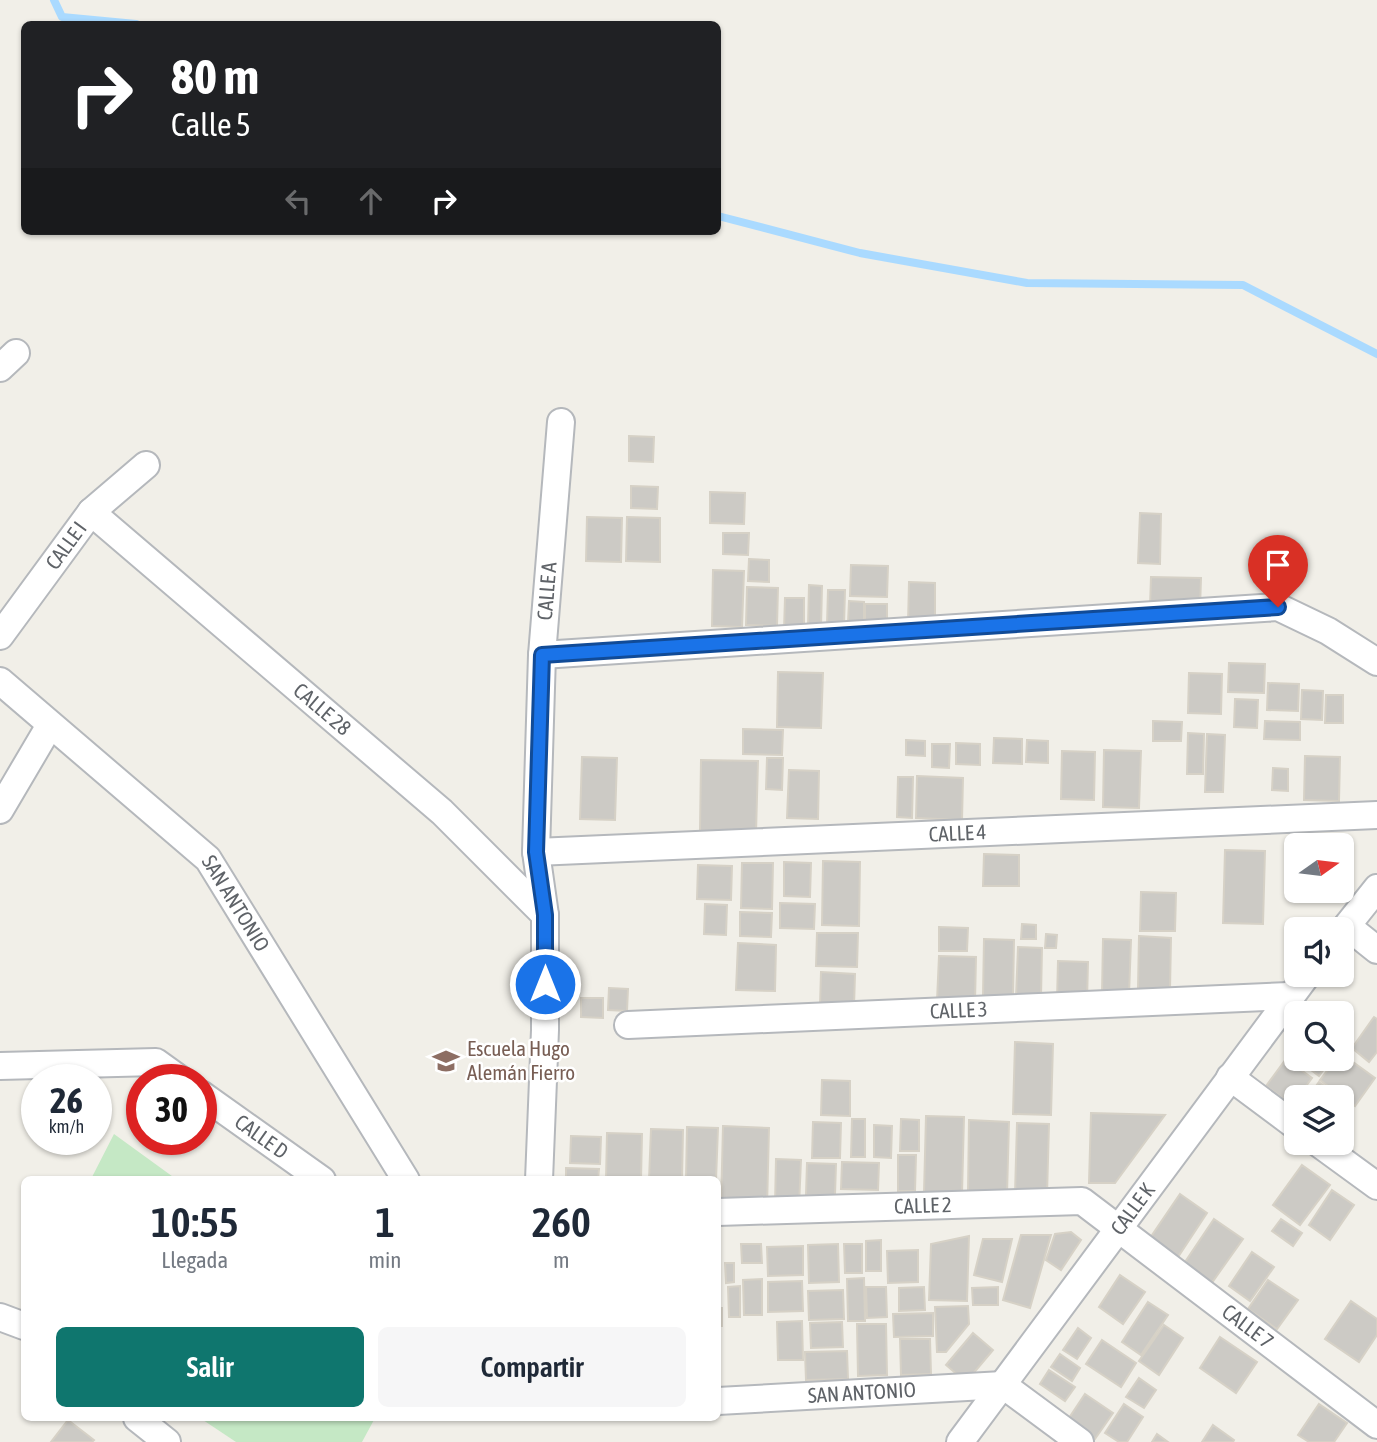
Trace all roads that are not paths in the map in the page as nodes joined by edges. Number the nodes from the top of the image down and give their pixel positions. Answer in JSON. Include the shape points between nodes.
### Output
{"nodes":[{"id":1,"x":561,"y":422,"type":"dead end"},
{"id":2,"x":146,"y":465,"type":"dead end"},
{"id":3,"x":91,"y":512,"type":"junction"},
{"id":4,"x":0,"y":636,"type":"edge"},
{"id":5,"x":542,"y":655,"type":"junction"},
{"id":6,"x":1377,"y":662,"type":"edge"},
{"id":7,"x":0,"y":681,"type":"edge"},
{"id":8,"x":50,"y":725,"type":"junction"},
{"id":9,"x":0,"y":810,"type":"edge"},
{"id":10,"x":1377,"y":815,"type":"edge"},
{"id":11,"x":536,"y":852,"type":"junction"},
{"id":12,"x":1377,"y":888,"type":"edge"},
{"id":13,"x":545,"y":915,"type":"junction"},
{"id":14,"x":1354,"y":917,"type":"edge"},
{"id":15,"x":1354,"y":935,"type":"edge"},
{"id":16,"x":1377,"y":950,"type":"edge"},
{"id":17,"x":1297,"y":987,"type":"edge"},
{"id":18,"x":1289,"y":996,"type":"junction"},
{"id":19,"x":628,"y":1025,"type":"dead end"},
{"id":20,"x":159,"y":1064,"type":"edge"},
{"id":21,"x":0,"y":1066,"type":"edge"},
{"id":22,"x":1230,"y":1077,"type":"junction"},
{"id":23,"x":217,"y":1105,"type":"edge"},
{"id":24,"x":1284,"y":1117,"type":"edge"},
{"id":25,"x":1334,"y":1155,"type":"edge"},
{"id":26,"x":316,"y":1176,"type":"edge"},
{"id":27,"x":404,"y":1176,"type":"edge"},
{"id":28,"x":539,"y":1176,"type":"edge"},
{"id":29,"x":1377,"y":1186,"type":"edge"},
{"id":30,"x":721,"y":1212,"type":"edge"},
{"id":31,"x":1118,"y":1228,"type":"junction"},
{"id":32,"x":0,"y":1317,"type":"edge"},
{"id":33,"x":21,"y":1325,"type":"edge"},
{"id":34,"x":1003,"y":1385,"type":"junction"},
{"id":35,"x":721,"y":1401,"type":"edge"},
{"id":36,"x":141,"y":1421,"type":"edge"},
{"id":37,"x":1377,"y":1425,"type":"edge"},
{"id":38,"x":167,"y":1442,"type":"edge"},
{"id":39,"x":960,"y":1442,"type":"edge"},
{"id":40,"x":1080,"y":1442,"type":"edge"}],
"edges":[{"from":1,"to":5,"type":"street","name":"CALLE A"},
{"from":2,"to":3,"type":"street","name":"CALLE I"},
{"from":3,"to":4,"type":"street","name":"CALLE I"},
{"from":3,"to":13,"type":"street","name":"CALLE 28","via":[[442,812]]},
{"from":5,"to":6,"type":"street","via":[[1278,607]]},
{"from":5,"to":11,"type":"street","name":"CALLE A"},
{"from":7,"to":8,"type":"street","name":"SAN ANTONIO"},
{"from":8,"to":9,"type":"street"},
{"from":8,"to":27,"type":"street","name":"SAN ANTONIO","via":[[208,859]]},
{"from":10,"to":11,"type":"street","name":"CALLE 4"},
{"from":11,"to":13,"type":"street","name":"CALLE A"},
{"from":12,"to":14,"type":"street"},
{"from":13,"to":28,"type":"street","name":"CALLE A"},
{"from":15,"to":16,"type":"street"},
{"from":17,"to":18,"type":"street","name":"CALLE K"},
{"from":18,"to":19,"type":"street","name":"CALLE 3"},
{"from":18,"to":22,"type":"street","name":"CALLE K"},
{"from":20,"to":21,"type":"street"},
{"from":22,"to":24,"type":"street"},
{"from":22,"to":31,"type":"street","name":"CALLE K"},
{"from":23,"to":26,"type":"street","name":"CALLE D"},
{"from":25,"to":29,"type":"street"},
{"from":30,"to":31,"type":"street","name":"CALLE 2","via":[[1082,1201]]},
{"from":31,"to":34,"type":"street","name":"CALLE K"},
{"from":31,"to":37,"type":"street","name":"CALLE 7"},
{"from":32,"to":33,"type":"street"},
{"from":34,"to":35,"type":"street","name":"SAN ANTONIO"},
{"from":34,"to":39,"type":"street","name":"CALLE K"},
{"from":34,"to":40,"type":"street"},
{"from":36,"to":38,"type":"street"}]}
